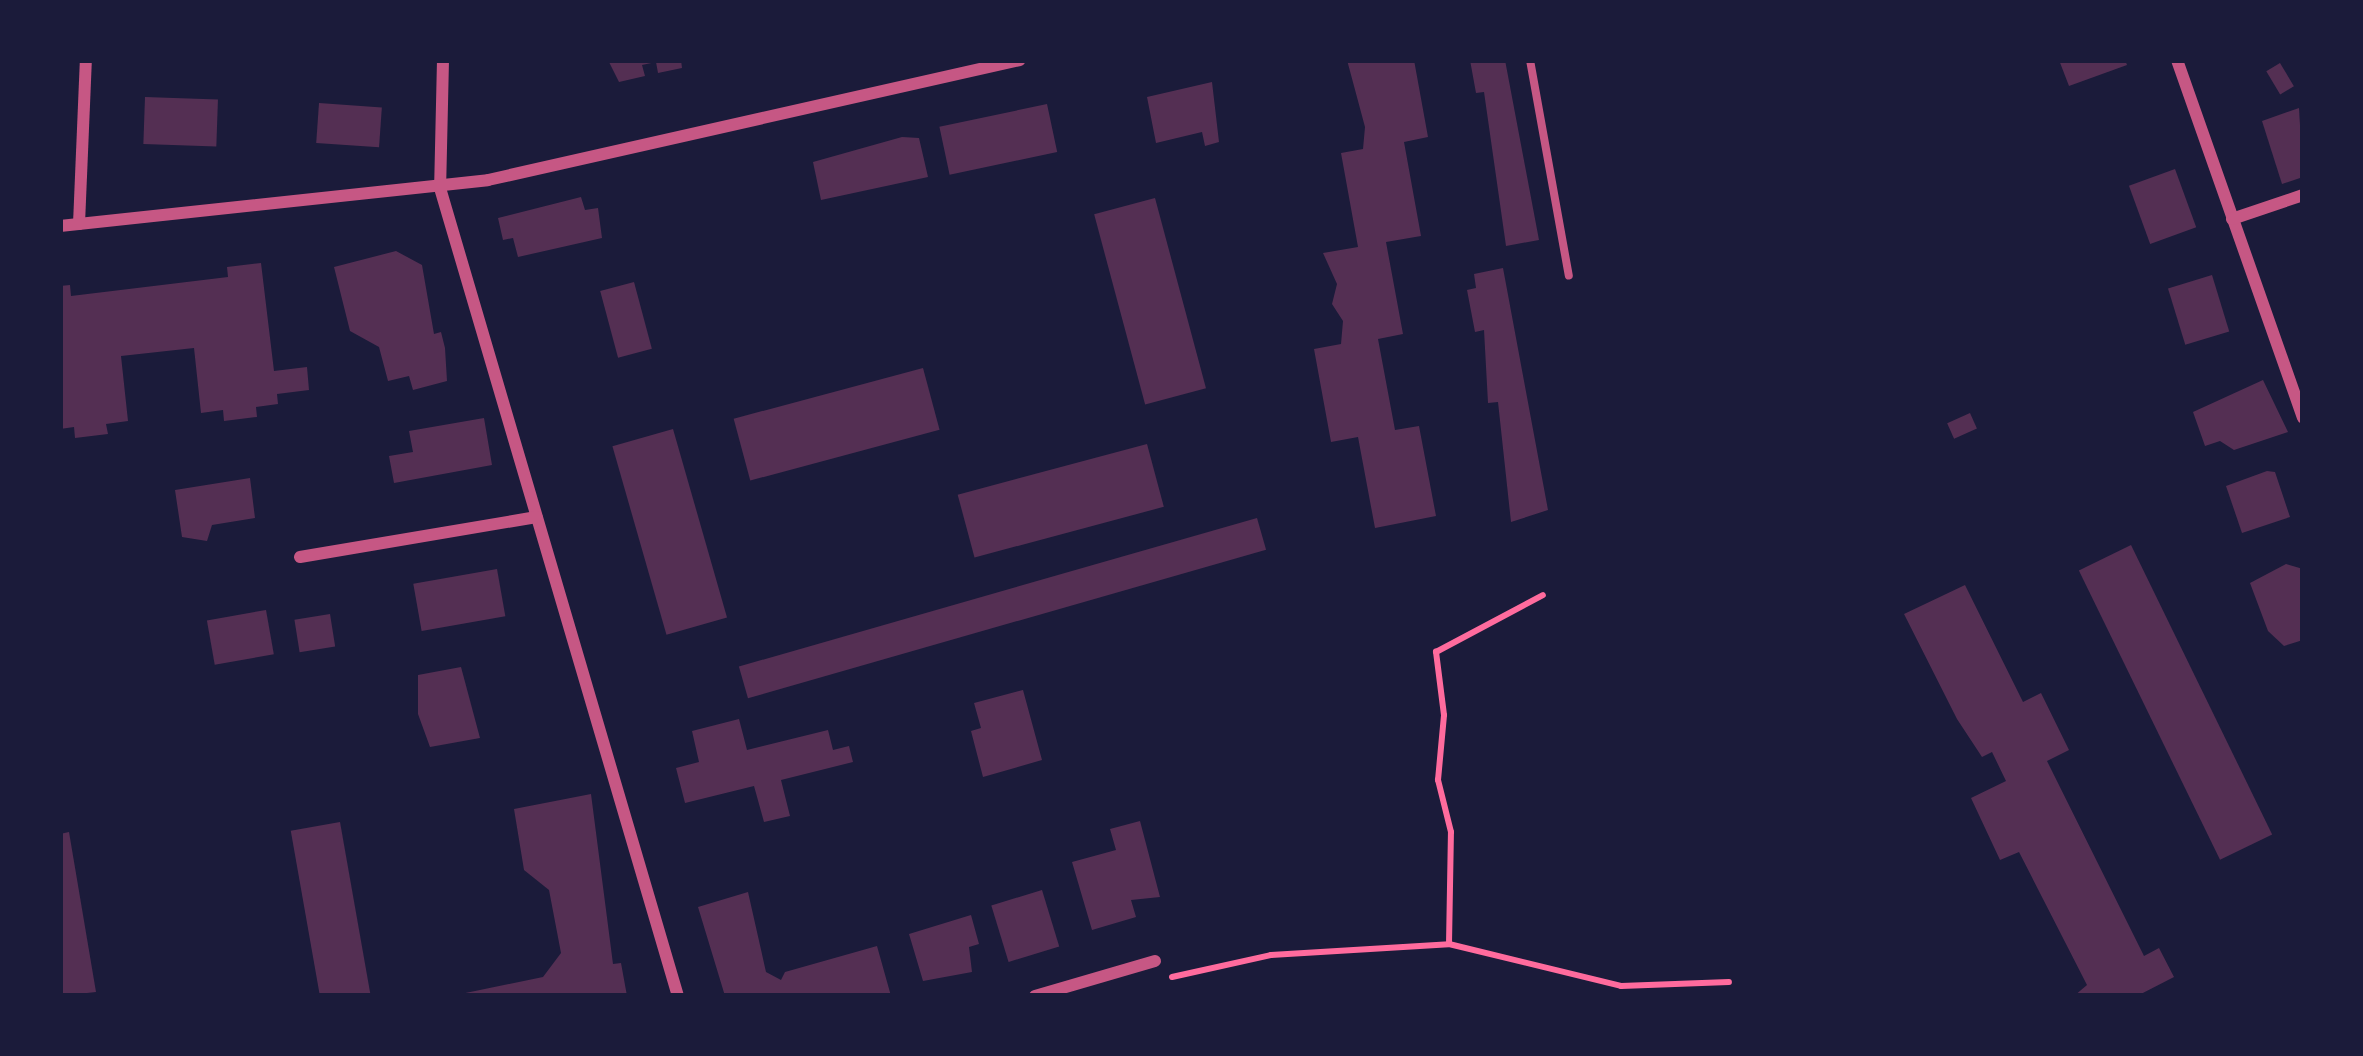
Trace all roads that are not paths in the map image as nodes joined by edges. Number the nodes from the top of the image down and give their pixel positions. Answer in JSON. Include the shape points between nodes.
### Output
{"nodes":[{"id":1,"x":86,"y":60,"type":"edge"},
{"id":2,"x":443,"y":60,"type":"edge"},
{"id":3,"x":1020,"y":60,"type":"edge"},
{"id":4,"x":1530,"y":60,"type":"edge"},
{"id":5,"x":2177,"y":60,"type":"edge"},
{"id":6,"x":440,"y":188,"type":"junction"},
{"id":7,"x":2303,"y":195,"type":"edge"},
{"id":8,"x":2232,"y":219,"type":"junction"},
{"id":9,"x":79,"y":224,"type":"junction"},
{"id":10,"x":60,"y":226,"type":"edge"},
{"id":11,"x":1569,"y":276,"type":"dead end"},
{"id":12,"x":2303,"y":417,"type":"edge"},
{"id":13,"x":537,"y":517,"type":"junction"},
{"id":14,"x":300,"y":557,"type":"dead end"},
{"id":15,"x":1155,"y":961,"type":"dead end"},
{"id":16,"x":678,"y":996,"type":"edge"},
{"id":17,"x":1035,"y":996,"type":"edge"}],
"edges":[{"from":1,"to":9,"type":"street"},
{"from":2,"to":6,"type":"street"},
{"from":3,"to":6,"type":"street"},
{"from":4,"to":11,"type":"lane"},
{"from":5,"to":8,"type":"street"},
{"from":6,"to":9,"type":"street"},
{"from":6,"to":13,"type":"street"},
{"from":7,"to":8,"type":"street"},
{"from":8,"to":12,"type":"street"},
{"from":9,"to":10,"type":"street"},
{"from":13,"to":14,"type":"street"},
{"from":13,"to":16,"type":"street"},
{"from":15,"to":17,"type":"street"}]}
